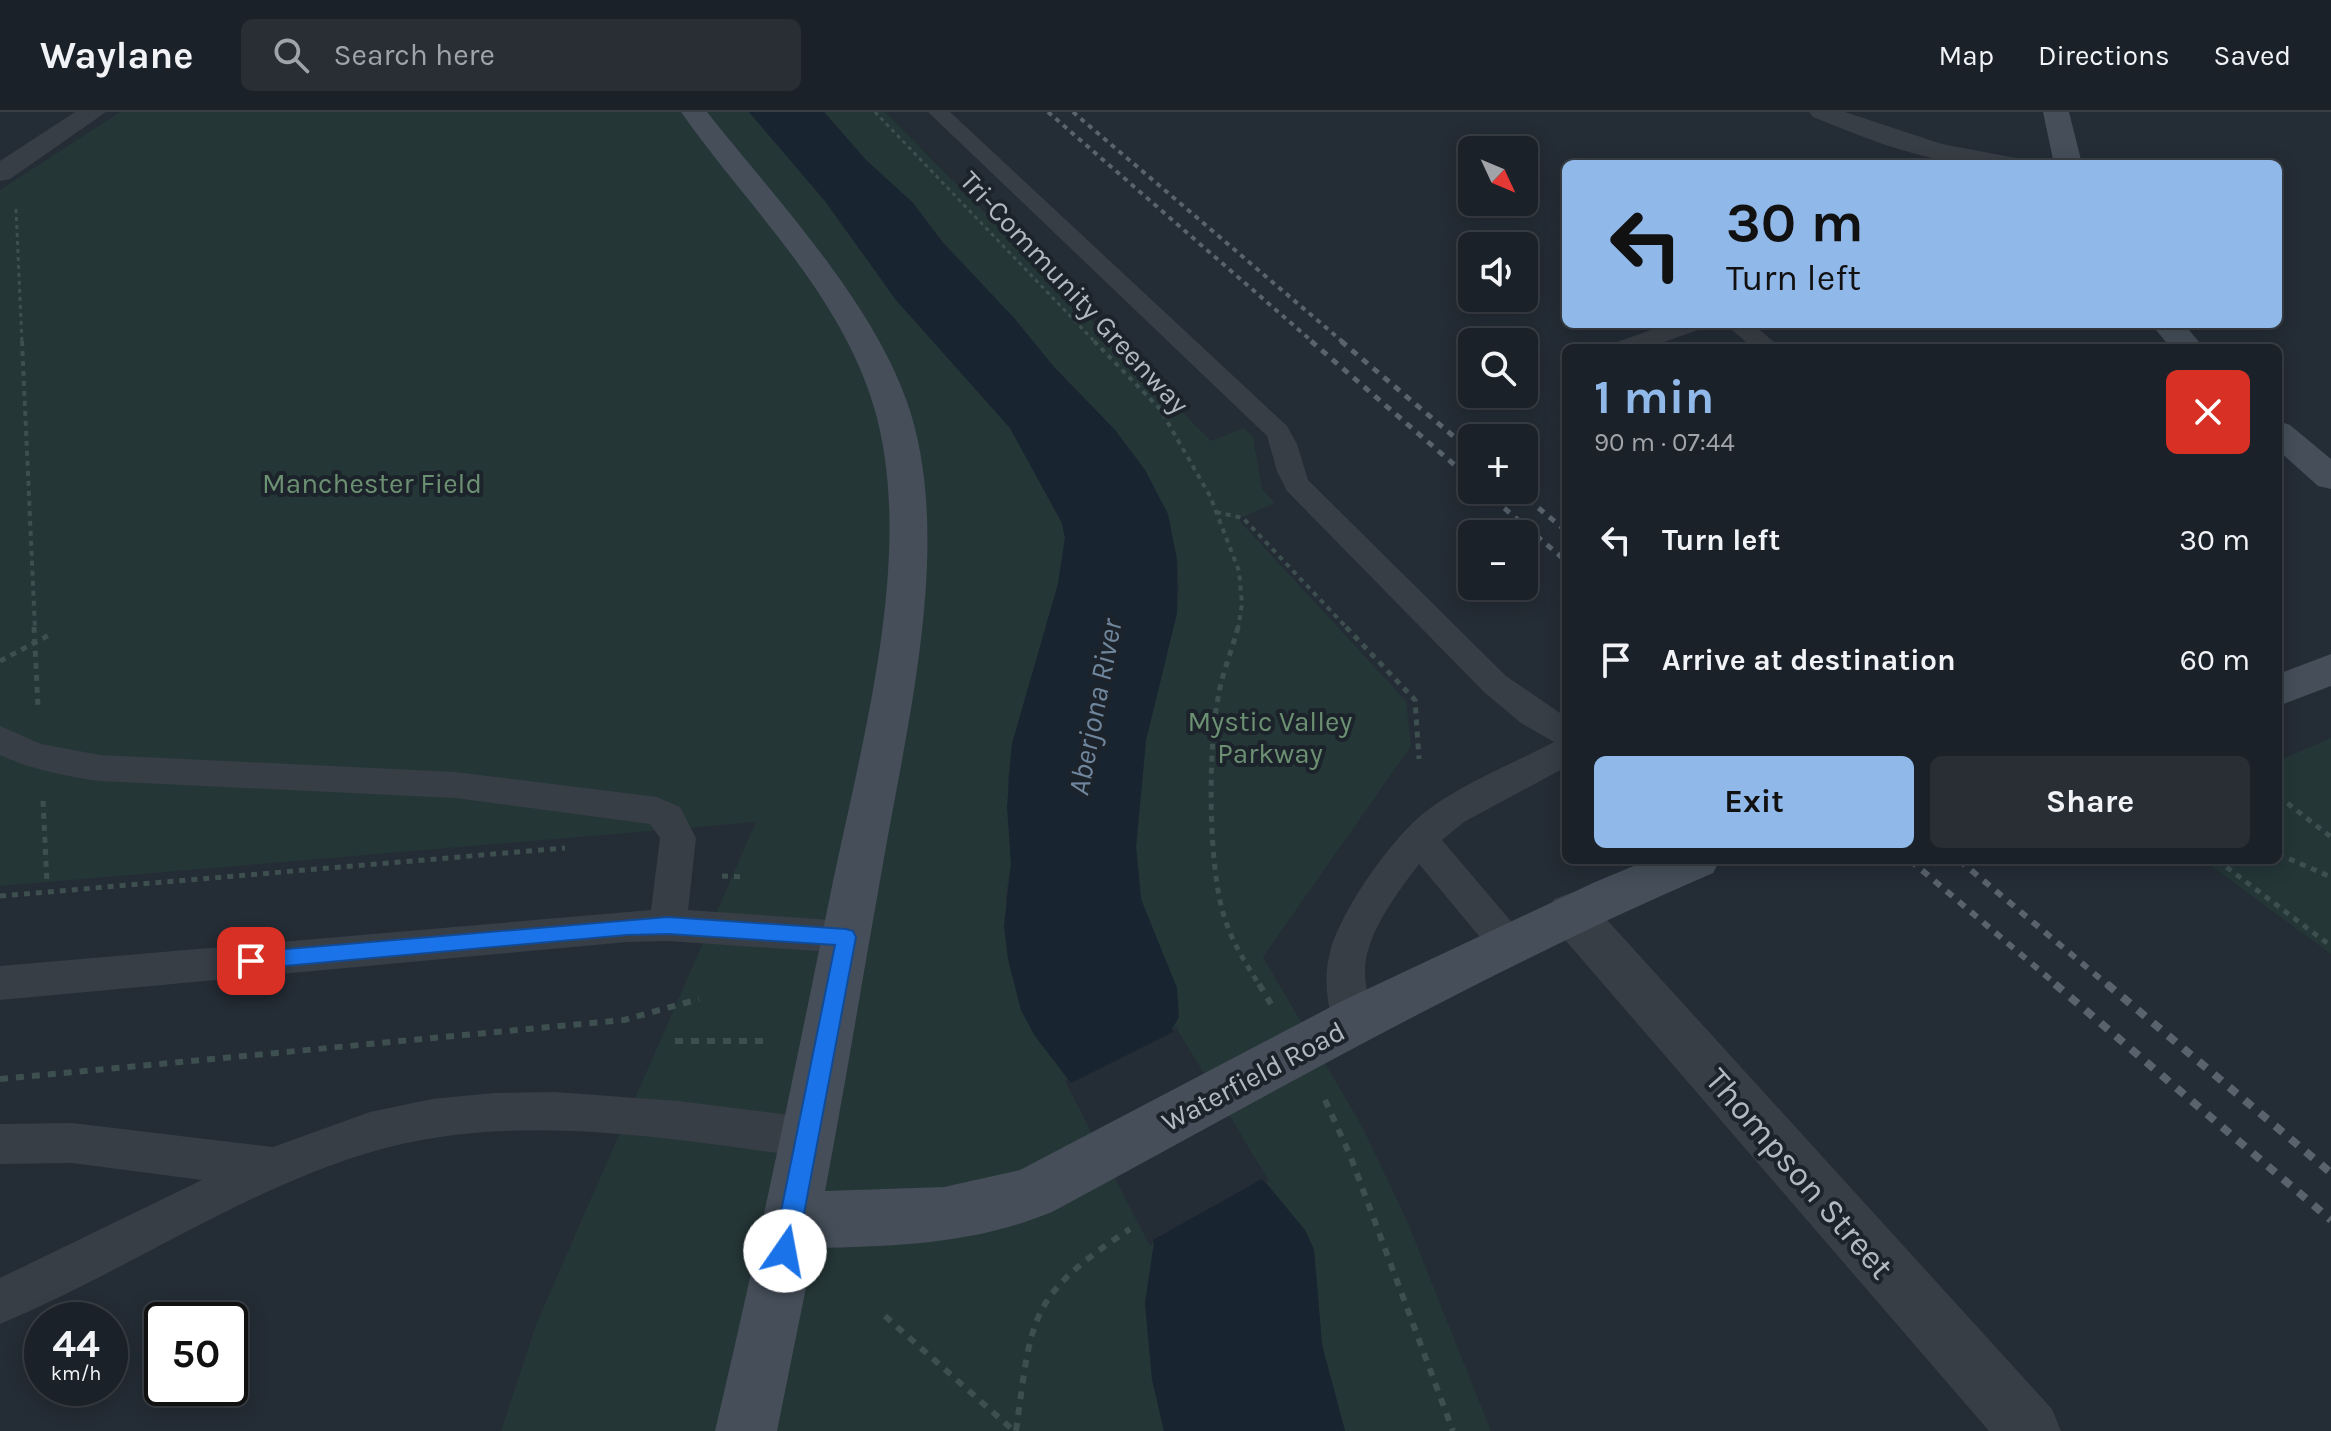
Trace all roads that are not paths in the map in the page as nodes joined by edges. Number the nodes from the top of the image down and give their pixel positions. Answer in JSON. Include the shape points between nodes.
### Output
{"nodes":[{"id":1,"x":93,"y":112,"type":"edge"},
{"id":2,"x":694,"y":112,"type":"edge"},
{"id":3,"x":938,"y":112,"type":"edge"},
{"id":4,"x":1822,"y":112,"type":"edge"},
{"id":5,"x":2056,"y":112,"type":"edge"},
{"id":6,"x":1958,"y":160,"type":"edge"},
{"id":7,"x":2067,"y":160,"type":"edge"},
{"id":8,"x":0,"y":173,"type":"edge"},
{"id":9,"x":1680,"y":328,"type":"edge"},
{"id":10,"x":1742,"y":328,"type":"edge"},
{"id":11,"x":2170,"y":328,"type":"edge"},
{"id":12,"x":1634,"y":344,"type":"edge"},
{"id":13,"x":1764,"y":344,"type":"edge"},
{"id":14,"x":2184,"y":344,"type":"edge"},
{"id":15,"x":2282,"y":435,"type":"edge"},
{"id":16,"x":2331,"y":478,"type":"edge"},
{"id":17,"x":2331,"y":669,"type":"edge"},
{"id":18,"x":2282,"y":689,"type":"edge"},
{"id":19,"x":1562,"y":731,"type":"edge"},
{"id":20,"x":0,"y":739,"type":"edge"},
{"id":21,"x":1562,"y":753,"type":"edge"},
{"id":22,"x":1419,"y":838,"type":"junction"},
{"id":23,"x":1687,"y":864,"type":"edge"},
{"id":24,"x":1571,"y":913,"type":"junction"},
{"id":25,"x":668,"y":925,"type":"junction"},
{"id":26,"x":846,"y":937,"type":"junction"},
{"id":27,"x":1507,"y":943,"type":"junction"},
{"id":28,"x":0,"y":983,"type":"edge"},
{"id":29,"x":1352,"y":1023,"type":"junction"},
{"id":30,"x":807,"y":1137,"type":"junction"},
{"id":31,"x":0,"y":1144,"type":"edge"},
{"id":32,"x":273,"y":1168,"type":"junction"},
{"id":33,"x":792,"y":1220,"type":"junction"},
{"id":34,"x":0,"y":1301,"type":"edge"},
{"id":35,"x":746,"y":1431,"type":"edge"},
{"id":36,"x":2030,"y":1431,"type":"edge"}],
"edges":[{"from":1,"to":8,"type":"street"},
{"from":2,"to":26,"type":"main road","via":[[849,314],[880,378],[901,447],[906,532],[897,657]]},
{"from":3,"to":19,"type":"lane","via":[[1272,425],[1282,438],[1297,485],[1468,657],[1521,706]]},
{"from":4,"to":6,"type":"street"},
{"from":5,"to":7,"type":"main road"},
{"from":9,"to":12,"type":"lane"},
{"from":10,"to":13,"type":"lane"},
{"from":11,"to":14,"type":"main road"},
{"from":15,"to":16,"type":"main road"},
{"from":17,"to":18,"type":"main road"},
{"from":20,"to":25,"type":"lane","via":[[41,758],[100,768],[455,785],[657,811],[668,817],[678,838]]},
{"from":21,"to":22,"type":"lane","via":[[1452,812]]},
{"from":22,"to":27,"type":"lane"},
{"from":22,"to":29,"type":"lane","via":[[1391,873],[1353,938],[1346,973]]},
{"from":23,"to":24,"type":"main road","name":"Waterfield Road"},
{"from":24,"to":27,"type":"main road","name":"Waterfield Road"},
{"from":24,"to":36,"type":"street","name":"Thompson Street"},
{"from":25,"to":26,"type":"lane"},
{"from":25,"to":28,"type":"lane"},
{"from":26,"to":30,"type":"main road"},
{"from":27,"to":29,"type":"main road","name":"Waterfield Road"},
{"from":29,"to":33,"type":"main road","name":"Waterfield Road","via":[[1032,1193],[962,1215]]},
{"from":30,"to":32,"type":"lane","via":[[599,1111],[496,1111],[388,1129]]},
{"from":30,"to":33,"type":"main road"},
{"from":31,"to":32,"type":"lane","via":[[72,1143]]},
{"from":32,"to":34,"type":"lane"},
{"from":33,"to":35,"type":"main road"}]}
